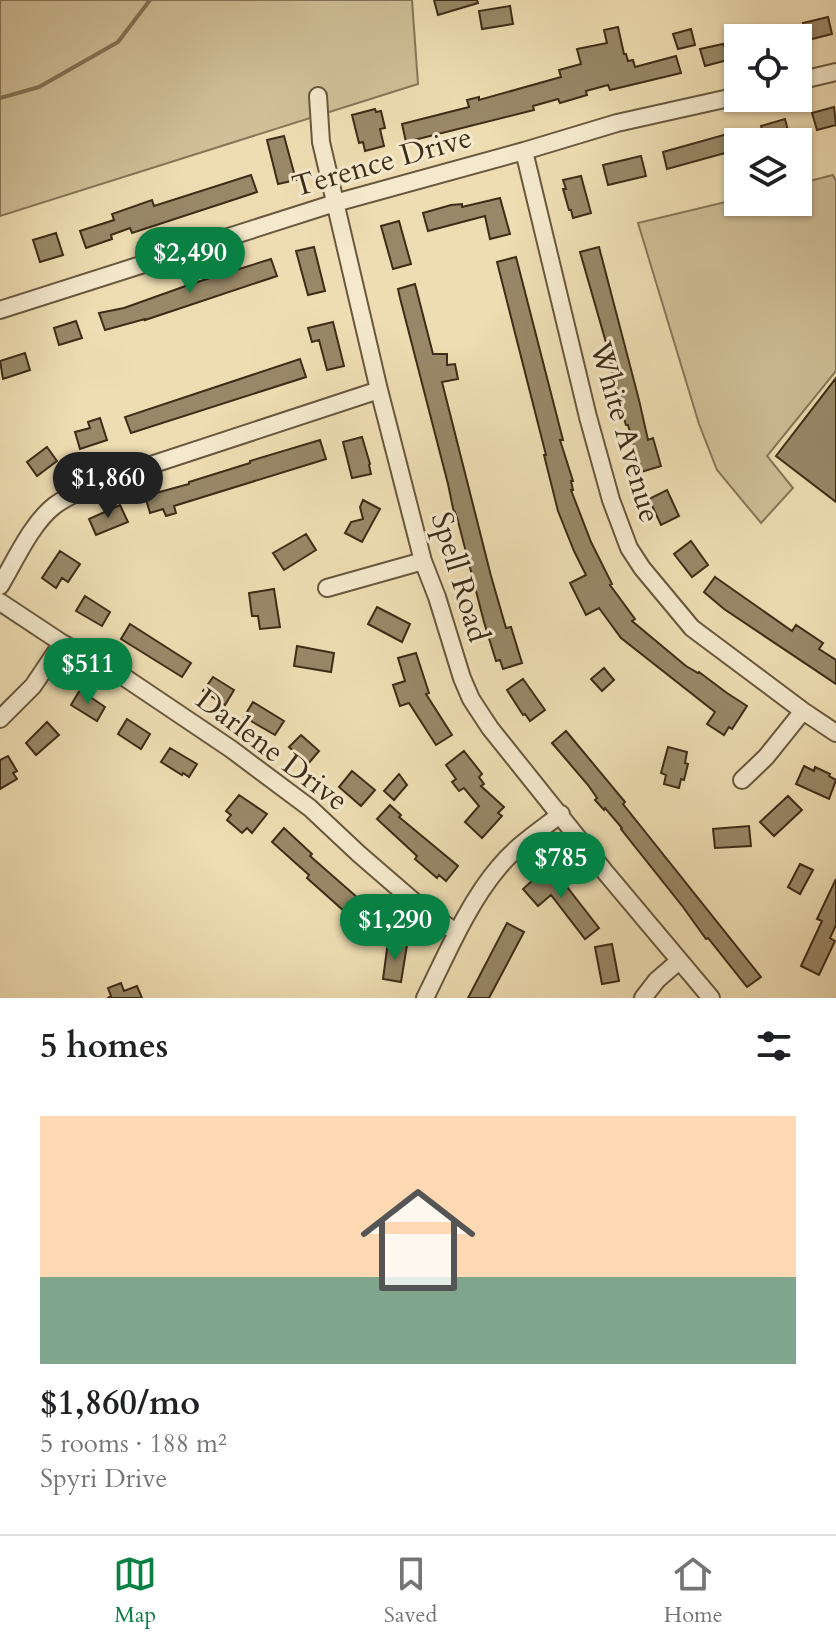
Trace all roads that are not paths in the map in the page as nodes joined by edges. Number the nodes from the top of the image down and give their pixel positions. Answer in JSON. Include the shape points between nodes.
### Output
{"nodes":[{"id":1,"x":836,"y":72,"type":"edge"},
{"id":2,"x":812,"y":78,"type":"edge"},
{"id":3,"x":318,"y":96,"type":"dead end"},
{"id":4,"x":724,"y":99,"type":"edge"},
{"id":5,"x":524,"y":151,"type":"junction"},
{"id":6,"x":335,"y":203,"type":"junction"},
{"id":7,"x":0,"y":310,"type":"edge"},
{"id":8,"x":379,"y":390,"type":"junction"},
{"id":9,"x":423,"y":561,"type":"junction"},
{"id":10,"x":0,"y":586,"type":"edge"},
{"id":11,"x":327,"y":588,"type":"dead end"},
{"id":12,"x":0,"y":602,"type":"edge"},
{"id":13,"x":62,"y":643,"type":"junction"},
{"id":14,"x":803,"y":711,"type":"junction"},
{"id":15,"x":0,"y":719,"type":"edge"},
{"id":16,"x":836,"y":733,"type":"edge"},
{"id":17,"x":742,"y":780,"type":"dead end"},
{"id":18,"x":561,"y":814,"type":"junction"},
{"id":19,"x":457,"y":933,"type":"junction"},
{"id":20,"x":679,"y":961,"type":"junction"},
{"id":21,"x":425,"y":998,"type":"edge"},
{"id":22,"x":643,"y":998,"type":"edge"},
{"id":23,"x":711,"y":998,"type":"edge"}],
"edges":[{"from":1,"to":2,"type":"street"},
{"from":3,"to":6,"type":"street","name":"Spell Road","via":[[321,142]]},
{"from":4,"to":5,"type":"street","name":"Terence Drive"},
{"from":5,"to":6,"type":"street","name":"Terence Drive"},
{"from":5,"to":14,"type":"street","name":"White Avenue","via":[[588,417],[629,548],[692,628]]},
{"from":6,"to":7,"type":"street","name":"Terence Drive"},
{"from":6,"to":8,"type":"street","name":"Spell Road"},
{"from":8,"to":9,"type":"street","name":"Spell Road"},
{"from":8,"to":10,"type":"street","via":[[76,493],[41,518]]},
{"from":9,"to":11,"type":"street"},
{"from":9,"to":18,"type":"street","name":"Spell Road","via":[[471,699]]},
{"from":12,"to":13,"type":"street","name":"Darlene Drive"},
{"from":13,"to":15,"type":"street","via":[[33,686]]},
{"from":13,"to":19,"type":"street","name":"Darlene Drive","via":[[124,677],[271,779]]},
{"from":14,"to":16,"type":"street","name":"White Avenue"},
{"from":14,"to":17,"type":"street"},
{"from":18,"to":19,"type":"street","via":[[500,865]]},
{"from":18,"to":20,"type":"street","name":"Spell Road"},
{"from":19,"to":21,"type":"street"},
{"from":20,"to":22,"type":"street"},
{"from":20,"to":23,"type":"street","name":"Spell Road"}]}
